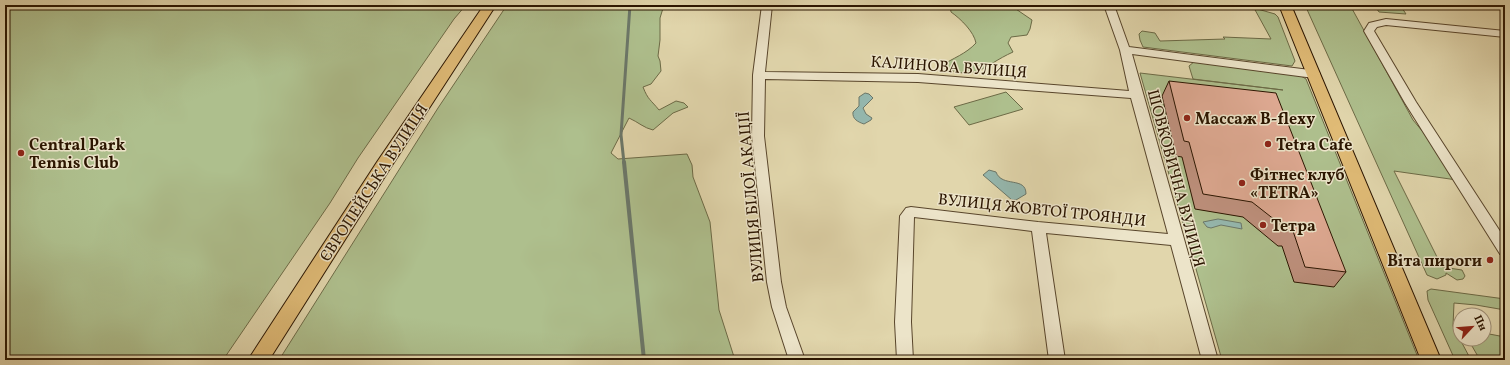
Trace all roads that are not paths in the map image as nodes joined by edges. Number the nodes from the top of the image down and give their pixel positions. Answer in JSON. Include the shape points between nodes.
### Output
{"nodes":[{"id":1,"x":490,"y":5,"type":"edge"},
{"id":2,"x":767,"y":5,"type":"edge"},
{"id":3,"x":1109,"y":5,"type":"edge"},
{"id":4,"x":1285,"y":5,"type":"edge"},
{"id":5,"x":1505,"y":34,"type":"edge"},
{"id":6,"x":1125,"y":50,"type":"junction"},
{"id":7,"x":1314,"y":74,"type":"junction"},
{"id":8,"x":758,"y":75,"type":"junction"},
{"id":9,"x":1136,"y":95,"type":"junction"},
{"id":10,"x":1038,"y":227,"type":"junction"},
{"id":11,"x":1177,"y":240,"type":"junction"},
{"id":12,"x":1505,"y":250,"type":"edge"},
{"id":13,"x":258,"y":360,"type":"edge"},
{"id":14,"x":797,"y":360,"type":"edge"},
{"id":15,"x":906,"y":360,"type":"edge"},
{"id":16,"x":1057,"y":360,"type":"edge"},
{"id":17,"x":1210,"y":360,"type":"edge"},
{"id":18,"x":1431,"y":360,"type":"edge"}],
"edges":[{"from":1,"to":13,"type":"main road","name":"ЄВРОПЕЙСЬКА ВУЛИЦЯ"},
{"from":2,"to":8,"type":"street","name":"ВУЛИЦЯ БІЛОЇ АКАЦІЇ"},
{"from":3,"to":6,"type":"street","name":"ШОВКОВИЧНА ВУЛИЦЯ"},
{"from":4,"to":7,"type":"main road"},
{"from":5,"to":12,"type":"street","via":[[1386,22],[1372,25],[1369,31],[1411,103]]},
{"from":6,"to":7,"type":"street"},
{"from":6,"to":9,"type":"street","name":"ШОВКОВИЧНА ВУЛИЦЯ"},
{"from":7,"to":18,"type":"main road"},
{"from":8,"to":9,"type":"street","name":"КАЛИНОВА ВУЛИЦЯ","via":[[918,78]]},
{"from":8,"to":14,"type":"street","name":"ВУЛИЦЯ БІЛОЇ АКАЦІЇ","via":[[758,136],[774,282],[779,307]]},
{"from":9,"to":11,"type":"street","name":"ШОВКОВИЧНА ВУЛИЦЯ"},
{"from":10,"to":11,"type":"street","name":"ВУЛИЦЯ ЖОВТОЇ ТРОЯНДИ"},
{"from":10,"to":15,"type":"street","name":"ВУЛИЦЯ ЖОВТОЇ ТРОЯНДИ","via":[[917,211],[909,213],[903,322]]},
{"from":10,"to":16,"type":"street"},
{"from":11,"to":17,"type":"street","name":"ШОВКОВИЧНА ВУЛИЦЯ"}]}
